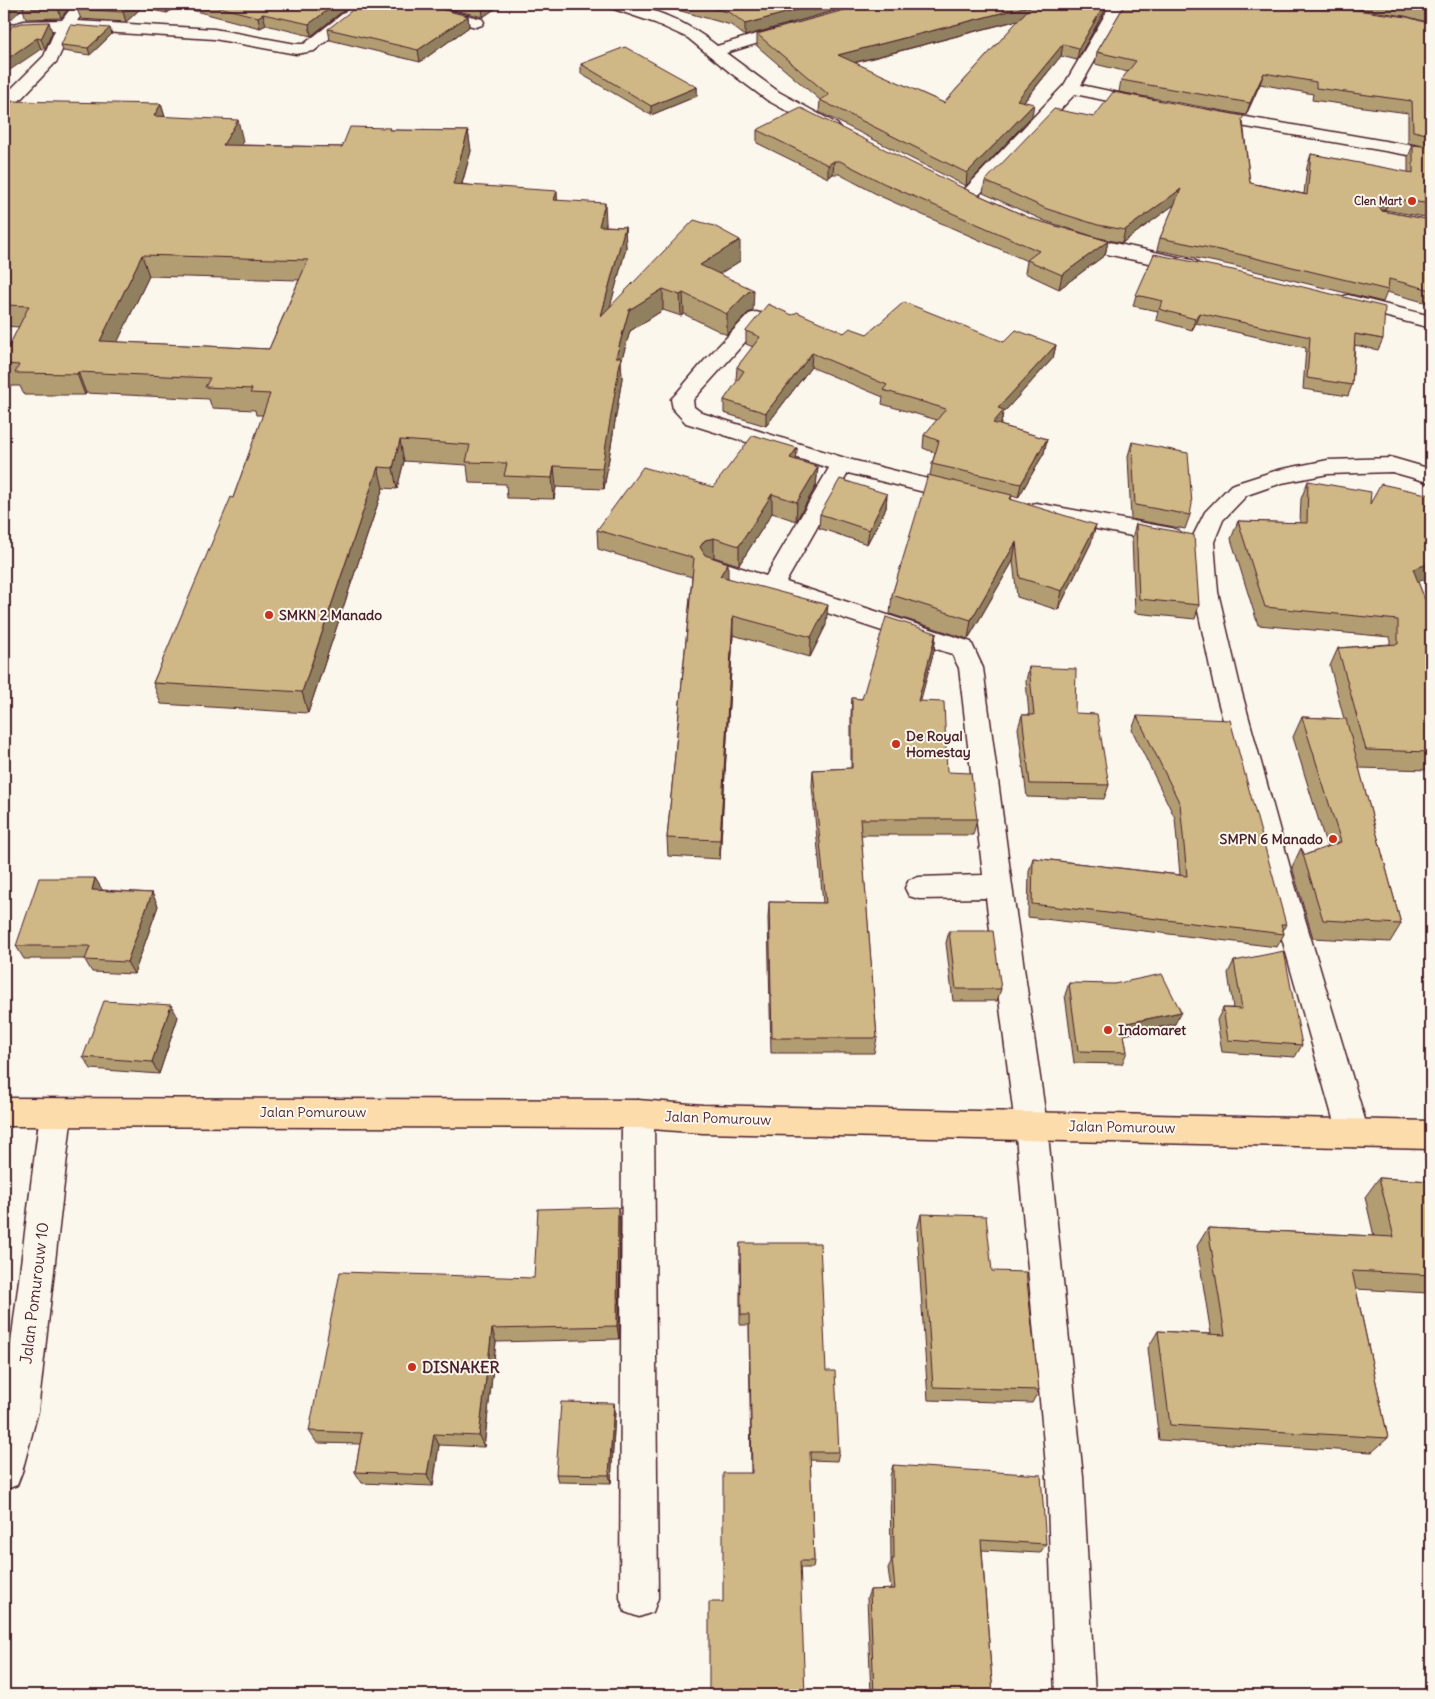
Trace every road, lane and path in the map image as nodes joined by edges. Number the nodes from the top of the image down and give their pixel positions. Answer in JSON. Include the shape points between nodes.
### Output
{"nodes":[{"id":1,"x":82,"y":4,"type":"edge"},
{"id":2,"x":364,"y":4,"type":"edge"},
{"id":3,"x":405,"y":4,"type":"edge"},
{"id":4,"x":613,"y":4,"type":"edge"},
{"id":5,"x":1111,"y":4,"type":"edge"},
{"id":6,"x":476,"y":22,"type":"edge"},
{"id":7,"x":809,"y":23,"type":"edge"},
{"id":8,"x":65,"y":26,"type":"junction"},
{"id":9,"x":4,"y":32,"type":"edge"},
{"id":10,"x":714,"y":52,"type":"junction"},
{"id":11,"x":1068,"y":93,"type":"junction"},
{"id":12,"x":4,"y":103,"type":"edge"},
{"id":13,"x":1161,"y":107,"type":"edge"},
{"id":14,"x":1191,"y":112,"type":"edge"},
{"id":15,"x":848,"y":136,"type":"edge"},
{"id":16,"x":1431,"y":154,"type":"edge"},
{"id":17,"x":952,"y":188,"type":"edge"},
{"id":18,"x":968,"y":196,"type":"junction"},
{"id":19,"x":985,"y":204,"type":"edge"},
{"id":20,"x":1055,"y":232,"type":"edge"},
{"id":21,"x":1202,"y":268,"type":"edge"},
{"id":22,"x":1332,"y":297,"type":"edge"},
{"id":23,"x":756,"y":318,"type":"edge"},
{"id":24,"x":1431,"y":322,"type":"edge"},
{"id":25,"x":842,"y":465,"type":"junction"},
{"id":26,"x":1431,"y":476,"type":"edge"},
{"id":27,"x":976,"y":498,"type":"edge"},
{"id":28,"x":1014,"y":506,"type":"edge"},
{"id":29,"x":1202,"y":542,"type":"junction"},
{"id":30,"x":714,"y":567,"type":"edge"},
{"id":31,"x":772,"y":586,"type":"junction"},
{"id":32,"x":998,"y":886,"type":"junction"},
{"id":33,"x":918,"y":888,"type":"dead end"},
{"id":34,"x":4,"y":1112,"type":"edge"},
{"id":35,"x":56,"y":1113,"type":"junction"},
{"id":36,"x":638,"y":1114,"type":"junction"},
{"id":37,"x":1032,"y":1125,"type":"junction"},
{"id":38,"x":1353,"y":1133,"type":"junction"},
{"id":39,"x":1431,"y":1135,"type":"edge"},
{"id":40,"x":4,"y":1472,"type":"edge"},
{"id":41,"x":639,"y":1598,"type":"dead end"},
{"id":42,"x":1075,"y":1695,"type":"edge"}],
"edges":[{"from":1,"to":8,"type":"street"},
{"from":2,"to":8,"type":"street","via":[[308,48],[296,49],[214,34]]},
{"from":3,"to":6,"type":"street"},
{"from":4,"to":10,"type":"street","via":[[694,35]]},
{"from":5,"to":11,"type":"street","via":[[1115,8],[1114,13]]},
{"from":7,"to":10,"type":"street"},
{"from":8,"to":9,"type":"street","via":[[24,26]]},
{"from":8,"to":12,"type":"street","via":[[51,58]]},
{"from":10,"to":15,"type":"street","via":[[773,96]]},
{"from":11,"to":13,"type":"street"},
{"from":11,"to":18,"type":"street"},
{"from":14,"to":16,"type":"street"},
{"from":17,"to":18,"type":"street"},
{"from":18,"to":19,"type":"street"},
{"from":20,"to":21,"type":"street","via":[[1091,244]]},
{"from":22,"to":24,"type":"street"},
{"from":23,"to":25,"type":"street","via":[[682,399],[684,410],[694,418]]},
{"from":25,"to":27,"type":"street"},
{"from":25,"to":31,"type":"street"},
{"from":26,"to":29,"type":"street","via":[[1392,465],[1328,467],[1278,477],[1239,490],[1213,516]]},
{"from":28,"to":29,"type":"street"},
{"from":29,"to":38,"type":"street","via":[[1206,592],[1227,686]]},
{"from":30,"to":31,"type":"street"},
{"from":31,"to":32,"type":"street","via":[[962,648],[971,668]]},
{"from":32,"to":33,"type":"street"},
{"from":32,"to":37,"type":"street"},
{"from":34,"to":35,"type":"main road","name":"Jalan Pomurouw"},
{"from":35,"to":36,"type":"main road","name":"Jalan Pomurouw"},
{"from":35,"to":40,"type":"street","name":"Jalan Pomurouw 10","via":[[20,1411]]},
{"from":36,"to":37,"type":"main road","name":"Jalan Pomurouw"},
{"from":36,"to":41,"type":"street"},
{"from":37,"to":38,"type":"main road","name":"Jalan Pomurouw"},
{"from":37,"to":42,"type":"street","via":[[1065,1477]]},
{"from":38,"to":39,"type":"main road","name":"Jalan Pomurouw"}]}
